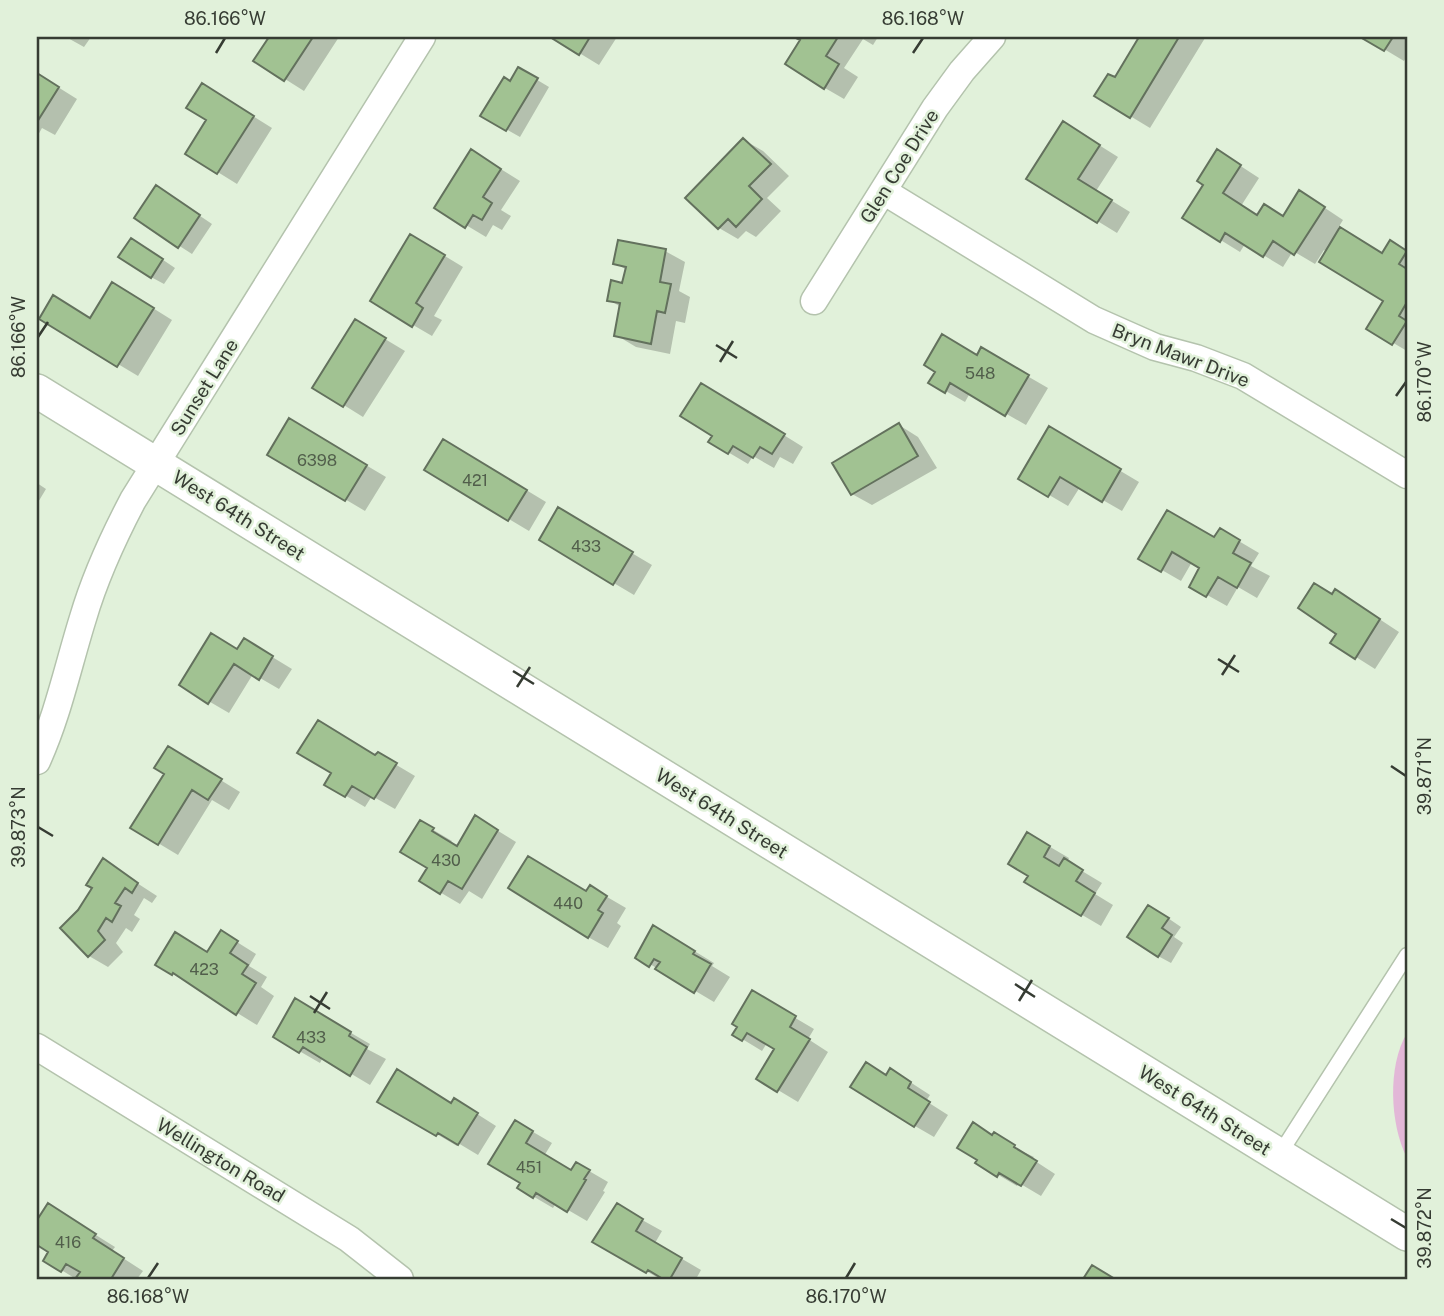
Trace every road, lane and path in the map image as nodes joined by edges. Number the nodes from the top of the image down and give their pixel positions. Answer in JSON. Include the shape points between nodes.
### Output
{"nodes":[{"id":1,"x":422,"y":37,"type":"edge"},
{"id":2,"x":992,"y":37,"type":"edge"},
{"id":3,"x":883,"y":191,"type":"junction"},
{"id":4,"x":814,"y":301,"type":"dead end"},
{"id":5,"x":37,"y":391,"type":"edge"},
{"id":6,"x":156,"y":464,"type":"junction"},
{"id":7,"x":1407,"y":475,"type":"edge"},
{"id":8,"x":37,"y":761,"type":"edge"},
{"id":9,"x":1407,"y":955,"type":"edge"},
{"id":10,"x":37,"y":1047,"type":"edge"},
{"id":11,"x":1279,"y":1155,"type":"junction"},
{"id":12,"x":1407,"y":1234,"type":"edge"},
{"id":13,"x":400,"y":1279,"type":"edge"}],
"edges":[{"from":1,"to":6,"type":"street","name":"Sunset Lane"},
{"from":2,"to":3,"type":"street","name":"Glen Coe Drive","via":[[935,108]]},
{"from":3,"to":4,"type":"street","name":"Glen Coe Drive"},
{"from":3,"to":7,"type":"street","name":"Bryn Mawr Drive","via":[[1094,320],[1242,376]]},
{"from":5,"to":6,"type":"street","name":"West 64th Street"},
{"from":6,"to":8,"type":"street","name":"Sunset Lane","via":[[100,569]]},
{"from":6,"to":11,"type":"street","name":"West 64th Street"},
{"from":9,"to":11,"type":"lane"},
{"from":10,"to":13,"type":"street","name":"Wellington Road","via":[[349,1239]]},
{"from":11,"to":12,"type":"street","name":"West 64th Street"}]}
